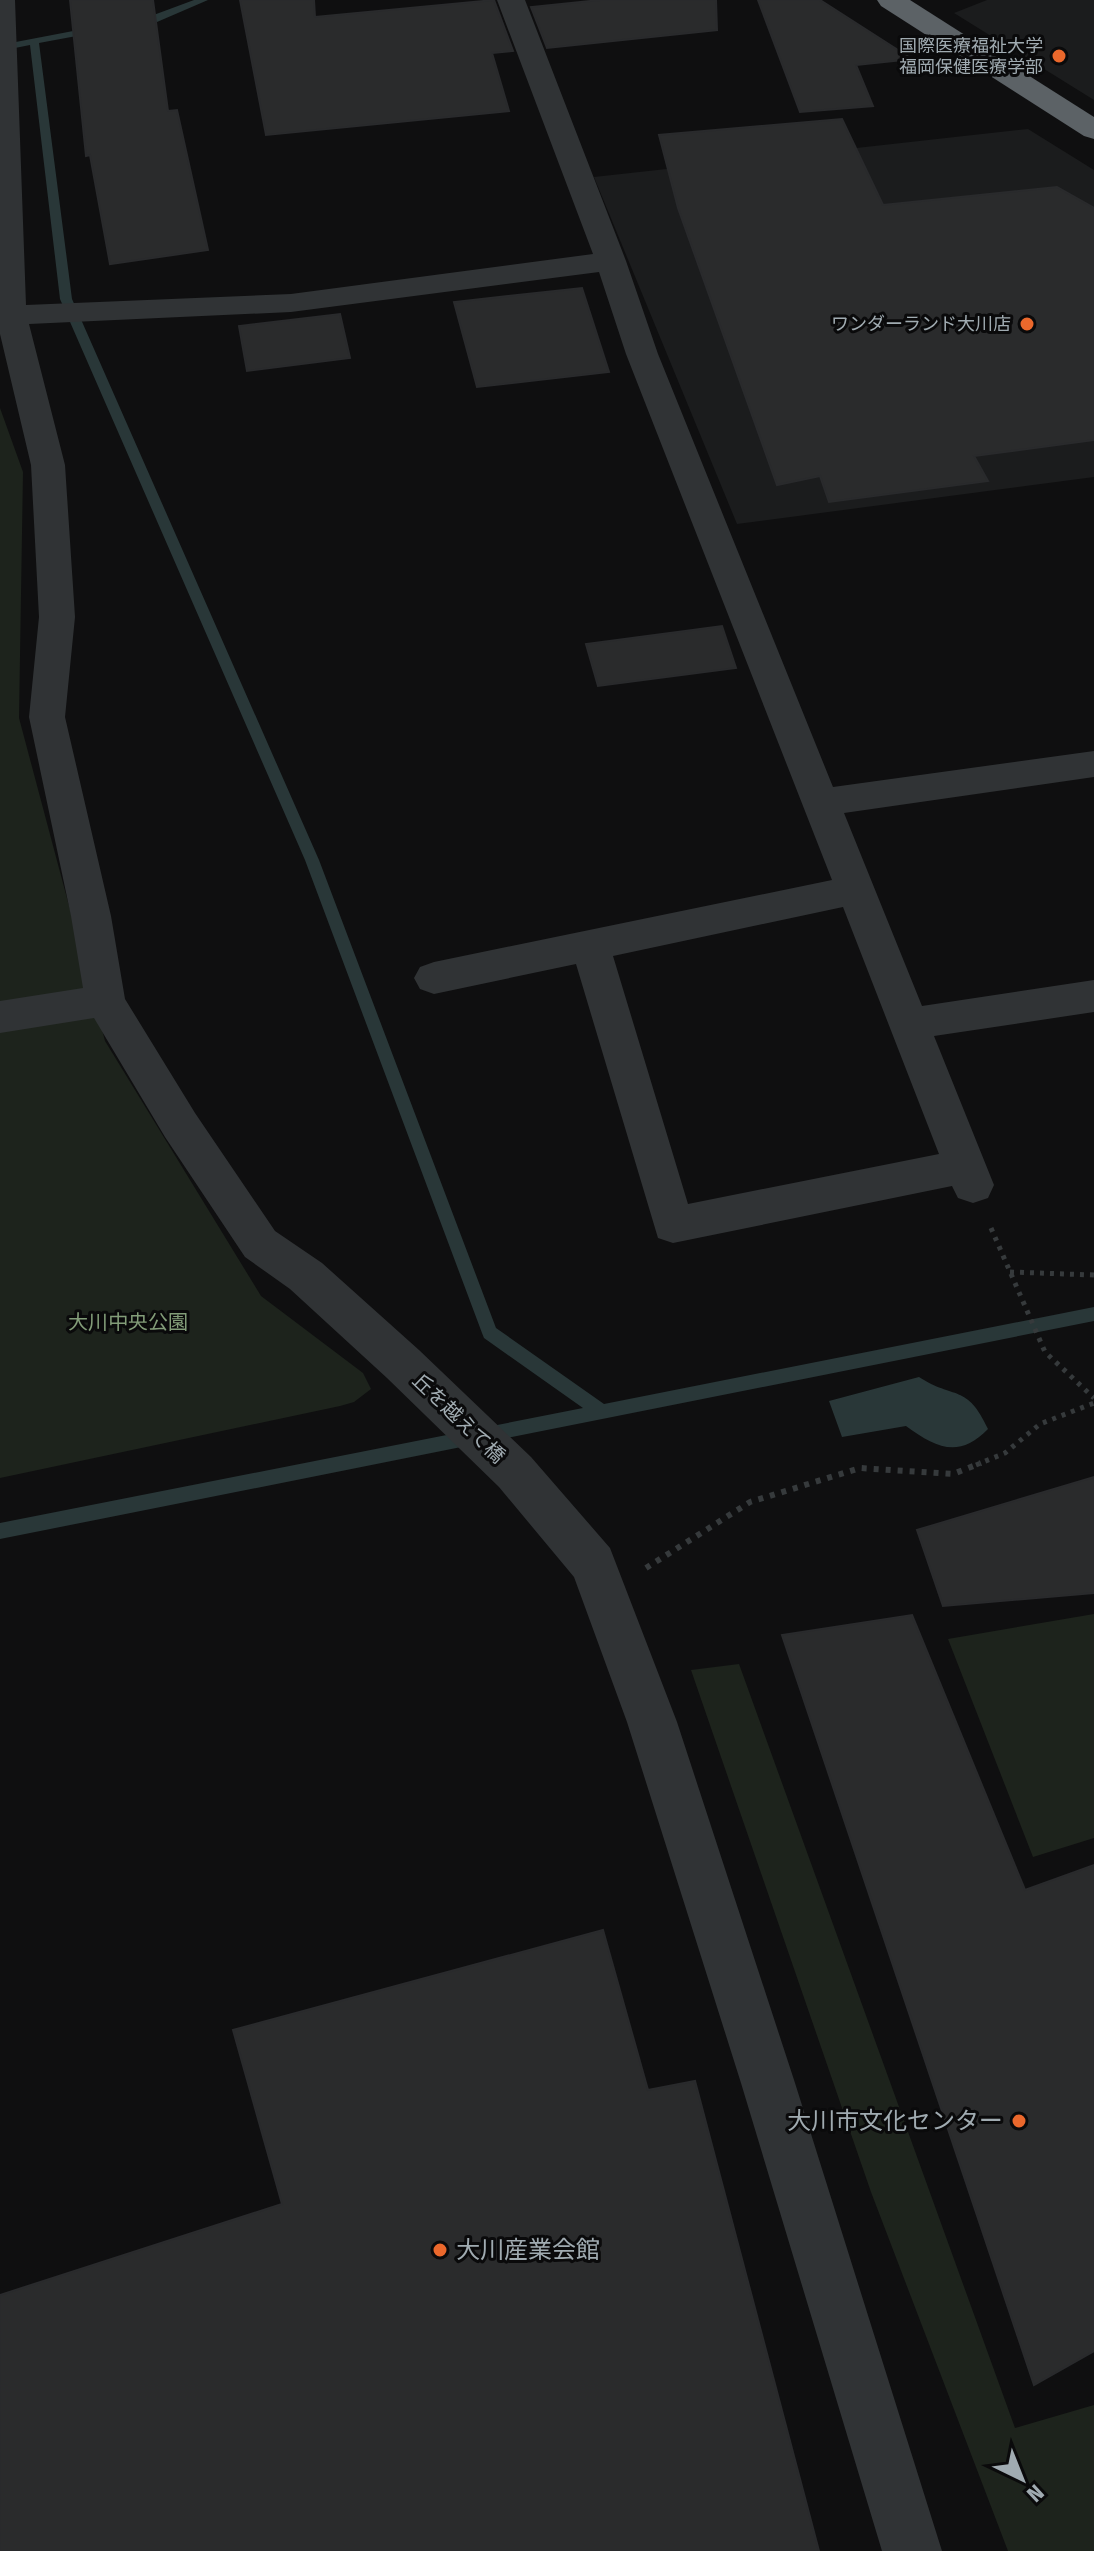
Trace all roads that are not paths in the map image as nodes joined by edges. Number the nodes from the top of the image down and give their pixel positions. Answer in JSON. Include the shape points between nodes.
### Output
{"nodes":[{"id":1,"x":1,"y":0,"type":"edge"},
{"id":2,"x":511,"y":0,"type":"edge"},
{"id":3,"x":891,"y":0,"type":"edge"},
{"id":4,"x":1094,"y":130,"type":"edge"},
{"id":5,"x":611,"y":261,"type":"junction"},
{"id":6,"x":5,"y":315,"type":"edge"},
{"id":7,"x":1094,"y":764,"type":"edge"},
{"id":8,"x":820,"y":803,"type":"junction"},
{"id":9,"x":855,"y":890,"type":"junction"},
{"id":10,"x":590,"y":945,"type":"junction"},
{"id":11,"x":434,"y":978,"type":"dead end"},
{"id":12,"x":1094,"y":996,"type":"edge"},
{"id":13,"x":105,"y":1001,"type":"junction"},
{"id":14,"x":0,"y":1017,"type":"edge"},
{"id":15,"x":909,"y":1024,"type":"junction"},
{"id":16,"x":912,"y":2551,"type":"edge"}],
"edges":[{"from":1,"to":6,"type":"street"},
{"from":2,"to":5,"type":"street"},
{"from":3,"to":4,"type":"highway"},
{"from":5,"to":6,"type":"street","via":[[291,303]]},
{"from":5,"to":8,"type":"street","via":[[642,354]]},
{"from":6,"to":13,"type":"street","via":[[48,465],[57,617],[47,717]]},
{"from":7,"to":8,"type":"street"},
{"from":8,"to":9,"type":"street"},
{"from":9,"to":10,"type":"street"},
{"from":9,"to":15,"type":"street"},
{"from":10,"to":11,"type":"street"},
{"from":10,"to":15,"type":"street","via":[[673,1225],[969,1176]]},
{"from":12,"to":15,"type":"street"},
{"from":13,"to":14,"type":"street"},
{"from":13,"to":16,"type":"street","name":"丘を越えて橋","via":[[260,1244],[306,1276],[403,1364],[515,1472],[593,1564],[652,1722]]}]}
